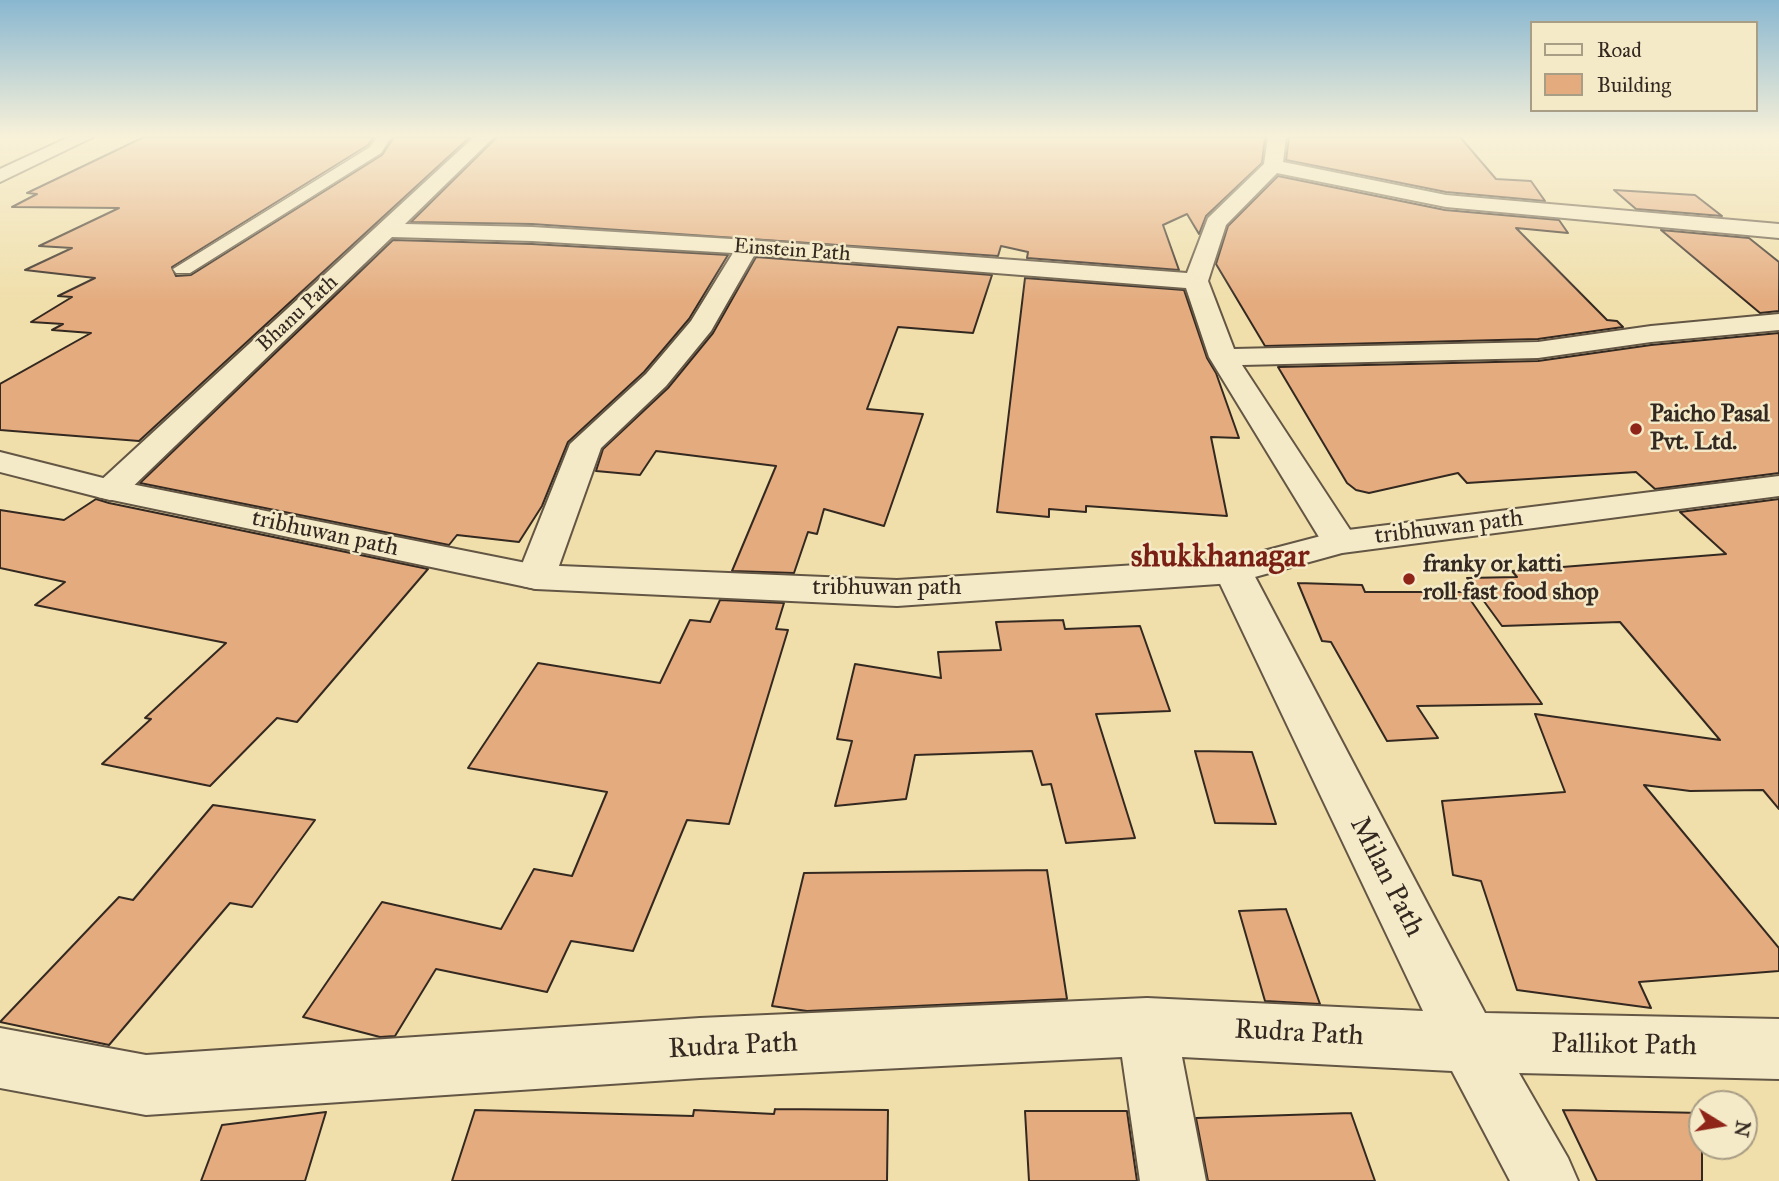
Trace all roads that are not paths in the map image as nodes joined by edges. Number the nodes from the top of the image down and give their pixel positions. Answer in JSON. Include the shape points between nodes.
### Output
{"nodes":[{"id":1,"x":308,"y":192,"type":"edge"},
{"id":2,"x":428,"y":192,"type":"edge"},
{"id":3,"x":1247,"y":192,"type":"edge"},
{"id":4,"x":1402,"y":192,"type":"edge"},
{"id":5,"x":388,"y":230,"type":"junction"},
{"id":6,"x":1779,"y":230,"type":"edge"},
{"id":7,"x":748,"y":247,"type":"junction"},
{"id":8,"x":183,"y":269,"type":"dead end"},
{"id":9,"x":1196,"y":281,"type":"junction"},
{"id":10,"x":1779,"y":322,"type":"edge"},
{"id":11,"x":1223,"y":357,"type":"junction"},
{"id":12,"x":0,"y":462,"type":"edge"},
{"id":13,"x":1779,"y":486,"type":"edge"},
{"id":14,"x":110,"y":490,"type":"junction"},
{"id":15,"x":1340,"y":542,"type":"junction"},
{"id":16,"x":1233,"y":571,"type":"junction"},
{"id":17,"x":536,"y":577,"type":"junction"},
{"id":18,"x":1147,"y":1027,"type":"junction"},
{"id":19,"x":1469,"y":1042,"type":"junction"},
{"id":20,"x":1779,"y":1049,"type":"edge"},
{"id":21,"x":0,"y":1058,"type":"edge"},
{"id":22,"x":1173,"y":1181,"type":"edge"},
{"id":23,"x":1545,"y":1181,"type":"edge"}],
"edges":[{"from":1,"to":8,"type":"lane"},
{"from":2,"to":5,"type":"street","name":"Bhanu Path"},
{"from":3,"to":9,"type":"street","via":[[1216,223]]},
{"from":4,"to":6,"type":"street","via":[[1446,201]]},
{"from":5,"to":7,"type":"street","name":"Einstein Path"},
{"from":5,"to":14,"type":"street","name":"Bhanu Path"},
{"from":7,"to":9,"type":"street","name":"Einstein Path"},
{"from":7,"to":17,"type":"street","via":[[702,326],[656,380],[586,444]]},
{"from":9,"to":11,"type":"street"},
{"from":10,"to":11,"type":"street","via":[[1538,350]]},
{"from":11,"to":15,"type":"street"},
{"from":12,"to":14,"type":"street","name":"tribhuwan path"},
{"from":13,"to":15,"type":"street","name":"tribhuwan path"},
{"from":14,"to":17,"type":"street","name":"tribhuwan path"},
{"from":15,"to":16,"type":"street","name":"tribhuwan path"},
{"from":16,"to":17,"type":"street","name":"tribhuwan path","via":[[897,593]]},
{"from":16,"to":19,"type":"street","name":"Milan Path"},
{"from":18,"to":19,"type":"street","name":"Rudra Path"},
{"from":18,"to":21,"type":"street","name":"Rudra Path","via":[[700,1048],[146,1085]]},
{"from":18,"to":22,"type":"street"},
{"from":19,"to":20,"type":"street","name":"Pallikot Path"},
{"from":19,"to":23,"type":"street","name":"Milan Path"}]}
